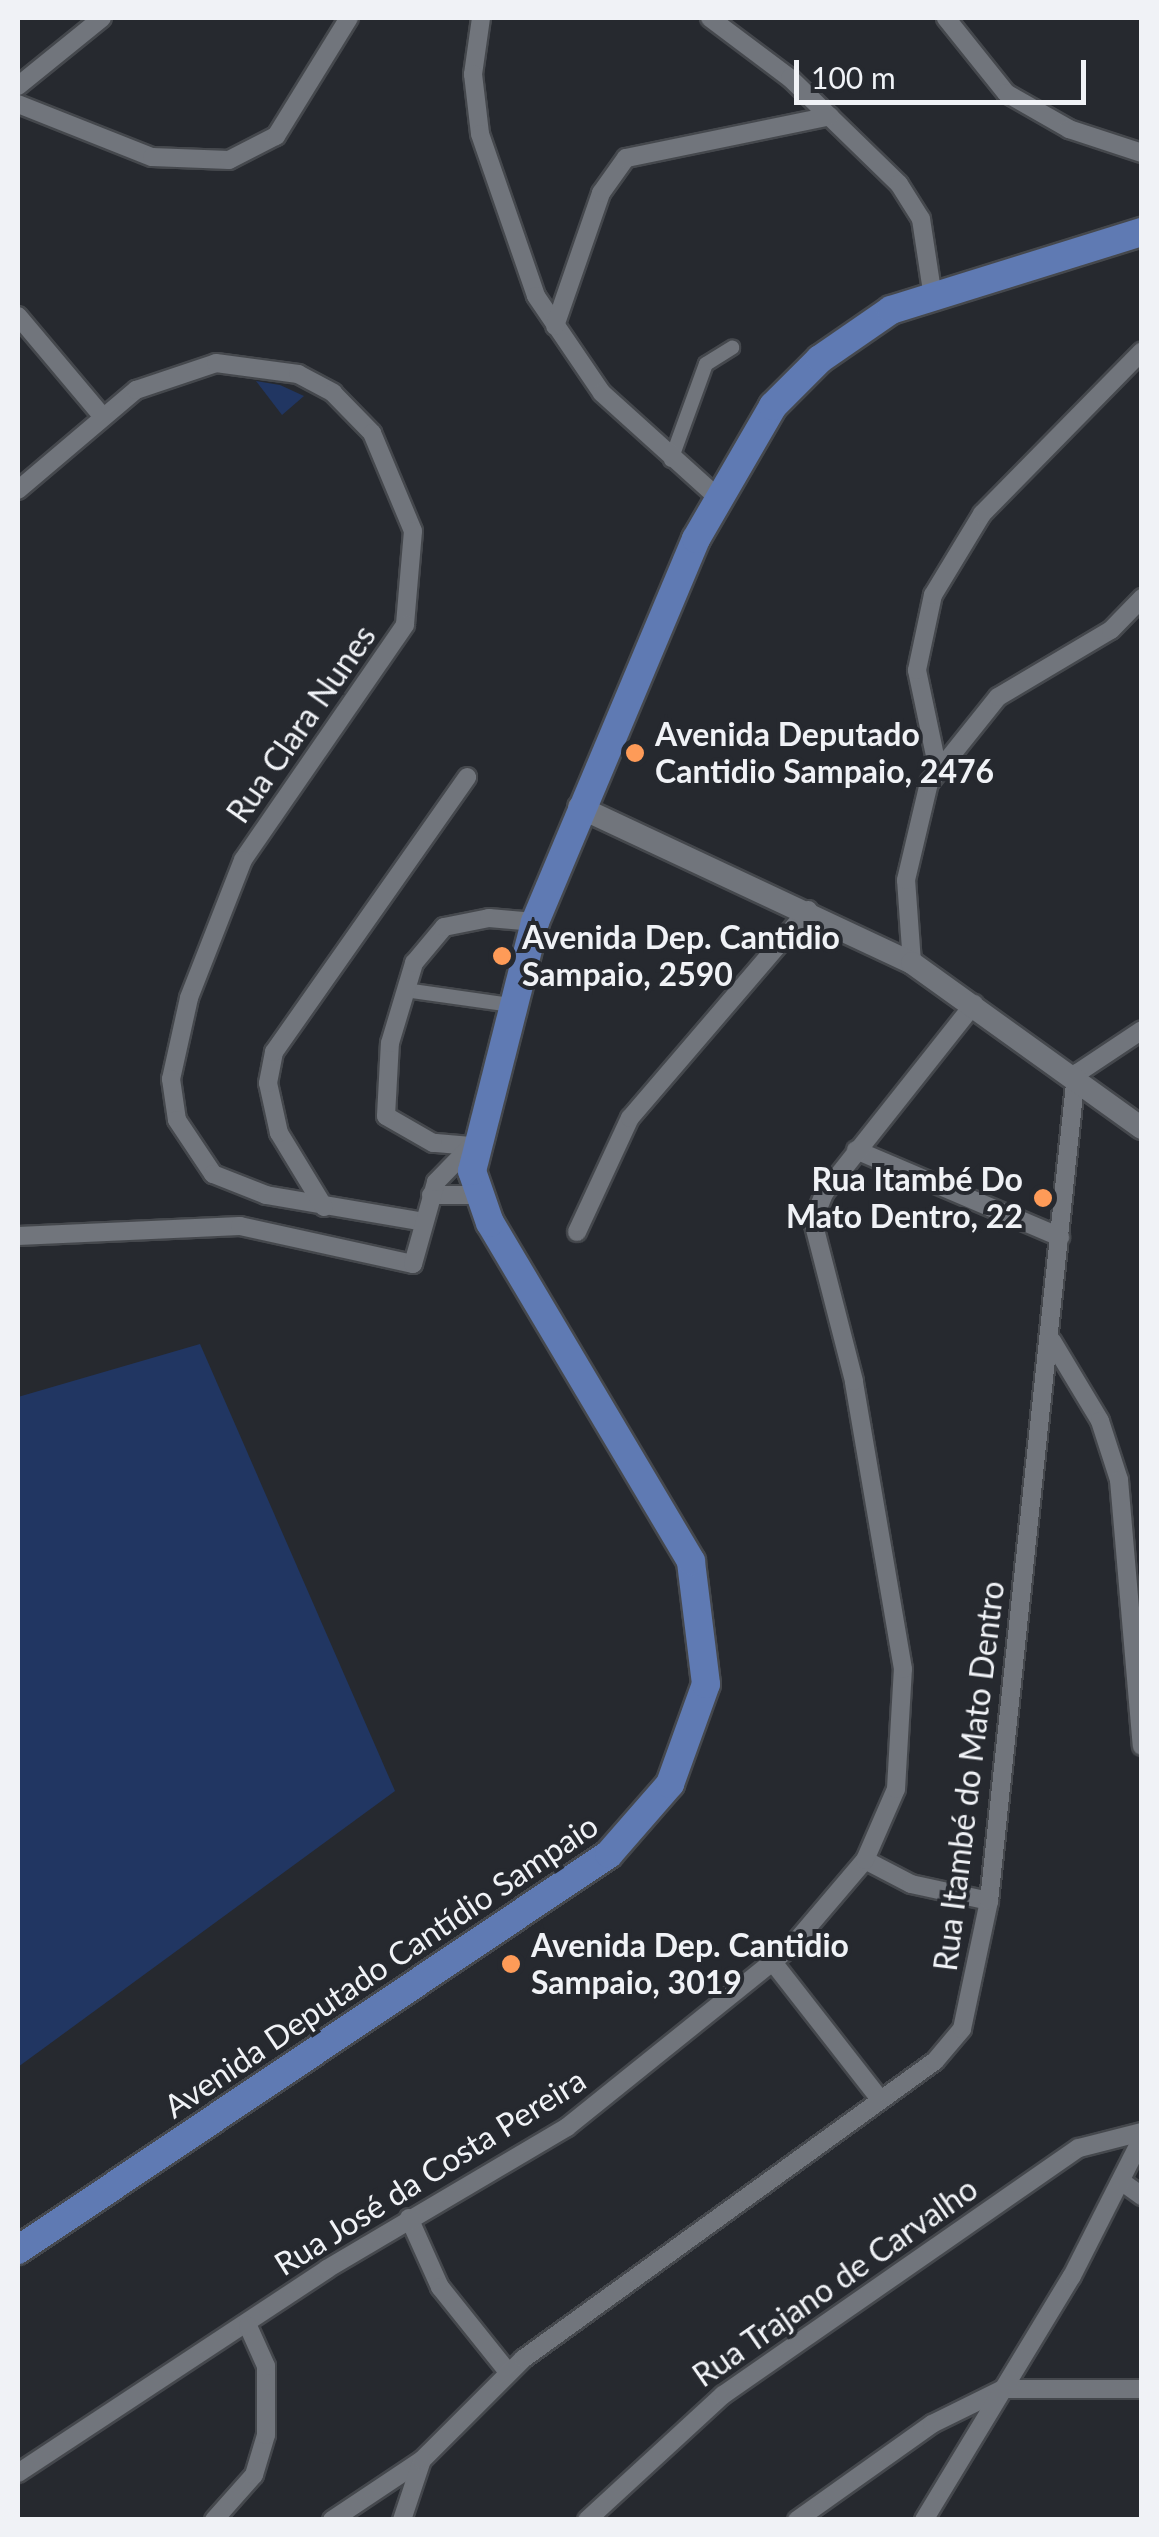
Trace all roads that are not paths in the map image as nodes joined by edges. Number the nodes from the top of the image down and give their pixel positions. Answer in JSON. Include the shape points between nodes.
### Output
{"nodes":[{"id":1,"x":102,"y":18,"type":"edge"},
{"id":2,"x":349,"y":18,"type":"edge"},
{"id":3,"x":482,"y":18,"type":"edge"},
{"id":4,"x":710,"y":18,"type":"edge"},
{"id":5,"x":946,"y":18,"type":"edge"},
{"id":6,"x":18,"y":86,"type":"edge"},
{"id":7,"x":18,"y":104,"type":"edge"},
{"id":8,"x":830,"y":116,"type":"junction"},
{"id":9,"x":1142,"y":153,"type":"edge"},
{"id":10,"x":1142,"y":232,"type":"edge"},
{"id":11,"x":932,"y":291,"type":"junction"},
{"id":12,"x":18,"y":316,"type":"edge"},
{"id":13,"x":555,"y":326,"type":"junction"},
{"id":14,"x":732,"y":348,"type":"dead end"},
{"id":15,"x":1142,"y":351,"type":"edge"},
{"id":16,"x":103,"y":416,"type":"junction"},
{"id":17,"x":671,"y":460,"type":"junction"},
{"id":18,"x":18,"y":490,"type":"edge"},
{"id":19,"x":716,"y":496,"type":"junction"},
{"id":20,"x":1142,"y":598,"type":"edge"},
{"id":21,"x":938,"y":770,"type":"junction"},
{"id":22,"x":467,"y":778,"type":"dead end"},
{"id":23,"x":579,"y":807,"type":"junction"},
{"id":24,"x":808,"y":910,"type":"junction"},
{"id":25,"x":535,"y":922,"type":"junction"},
{"id":26,"x":912,"y":963,"type":"junction"},
{"id":27,"x":405,"y":990,"type":"junction"},
{"id":28,"x":974,"y":1004,"type":"junction"},
{"id":29,"x":510,"y":1005,"type":"junction"},
{"id":30,"x":1142,"y":1030,"type":"edge"},
{"id":31,"x":1076,"y":1074,"type":"junction"},
{"id":32,"x":1136,"y":1126,"type":"edge"},
{"id":33,"x":471,"y":1146,"type":"junction"},
{"id":34,"x":1142,"y":1148,"type":"edge"},
{"id":35,"x":856,"y":1150,"type":"junction"},
{"id":36,"x":478,"y":1194,"type":"junction"},
{"id":37,"x":431,"y":1195,"type":"junction"},
{"id":38,"x":324,"y":1206,"type":"junction"},
{"id":39,"x":424,"y":1222,"type":"junction"},
{"id":40,"x":577,"y":1232,"type":"dead end"},
{"id":41,"x":18,"y":1236,"type":"edge"},
{"id":42,"x":1060,"y":1237,"type":"junction"},
{"id":43,"x":1052,"y":1342,"type":"junction"},
{"id":44,"x":1142,"y":1746,"type":"edge"},
{"id":45,"x":865,"y":1860,"type":"junction"},
{"id":46,"x":989,"y":1901,"type":"junction"},
{"id":47,"x":772,"y":1961,"type":"junction"},
{"id":48,"x":880,"y":2099,"type":"junction"},
{"id":49,"x":1142,"y":2135,"type":"edge"},
{"id":50,"x":1121,"y":2181,"type":"junction"},
{"id":51,"x":1142,"y":2196,"type":"edge"},
{"id":52,"x":409,"y":2218,"type":"junction"},
{"id":53,"x":18,"y":2250,"type":"edge"},
{"id":54,"x":248,"y":2326,"type":"junction"},
{"id":55,"x":508,"y":2372,"type":"junction"},
{"id":56,"x":1003,"y":2389,"type":"junction"},
{"id":57,"x":1142,"y":2389,"type":"edge"},
{"id":58,"x":422,"y":2460,"type":"junction"},
{"id":59,"x":18,"y":2472,"type":"edge"},
{"id":60,"x":214,"y":2520,"type":"edge"},
{"id":61,"x":332,"y":2520,"type":"edge"},
{"id":62,"x":402,"y":2520,"type":"edge"},
{"id":63,"x":587,"y":2520,"type":"edge"},
{"id":64,"x":797,"y":2520,"type":"edge"},
{"id":65,"x":924,"y":2520,"type":"edge"}],
"edges":[{"from":1,"to":6,"type":"street"},
{"from":2,"to":7,"type":"street","via":[[276,136],[229,160],[152,157]]},
{"from":3,"to":13,"type":"street","via":[[472,74],[480,134],[521,264]]},
{"from":4,"to":8,"type":"street"},
{"from":5,"to":9,"type":"street","via":[[1006,94],[1069,130]]},
{"from":8,"to":11,"type":"street","via":[[912,202]]},
{"from":8,"to":13,"type":"street","via":[[634,152],[601,193]]},
{"from":10,"to":11,"type":"main road","name":"Avenida Deputado Cantídio Sampaio"},
{"from":11,"to":19,"type":"main road","name":"Avenida Deputado Cantídio Sampaio","via":[[820,358],[773,406]]},
{"from":12,"to":16,"type":"street"},
{"from":13,"to":17,"type":"street","via":[[602,394]]},
{"from":14,"to":17,"type":"street","via":[[706,364]]},
{"from":15,"to":21,"type":"street","via":[[982,514],[933,595],[916,670]]},
{"from":16,"to":18,"type":"street","name":"Rua Clara Nunes"},
{"from":16,"to":38,"type":"street","name":"Rua Clara Nunes","via":[[136,390],[216,363],[298,374],[333,393],[372,432],[413,531],[405,625],[243,860],[172,1064],[177,1120],[201,1164],[235,1186]]},
{"from":17,"to":19,"type":"street"},
{"from":19,"to":23,"type":"main road","name":"Avenida Deputado Cantídio Sampaio"},
{"from":20,"to":21,"type":"street","via":[[1111,630],[1016,682]]},
{"from":21,"to":26,"type":"street","via":[[911,840]]},
{"from":22,"to":38,"type":"street","via":[[277,1042],[268,1082],[274,1116]]},
{"from":23,"to":24,"type":"street"},
{"from":23,"to":25,"type":"main road","name":"Avenida Deputado Cantídio Sampaio"},
{"from":24,"to":26,"type":"street"},
{"from":24,"to":40,"type":"street","via":[[630,1118]]},
{"from":25,"to":27,"type":"street","via":[[489,918],[444,927]]},
{"from":25,"to":29,"type":"main road","name":"Avenida Deputado Cantídio Sampaio"},
{"from":26,"to":28,"type":"street"},
{"from":27,"to":29,"type":"street"},
{"from":27,"to":33,"type":"street","via":[[382,1108],[409,1133]]},
{"from":28,"to":31,"type":"street"},
{"from":28,"to":35,"type":"street","name":"Rua José da Costa Pereira"},
{"from":29,"to":33,"type":"main road","name":"Avenida Deputado Cantídio Sampaio"},
{"from":30,"to":31,"type":"street"},
{"from":31,"to":32,"type":"street"},
{"from":31,"to":42,"type":"street","name":"Rua Itambé do Mato Dentro"},
{"from":32,"to":34,"type":"street"},
{"from":33,"to":36,"type":"main road","name":"Avenida Deputado Cantídio Sampaio"},
{"from":33,"to":37,"type":"street","name":"Avenida Deputado Cantídio Sampaio"},
{"from":35,"to":42,"type":"street"},
{"from":35,"to":45,"type":"street","name":"Rua José da Costa Pereira","via":[[824,1192],[812,1234],[854,1381],[903,1669],[896,1789]]},
{"from":36,"to":37,"type":"street"},
{"from":36,"to":53,"type":"main road","name":"Avenida Deputado Cantídio Sampaio","via":[[690,1561],[706,1684],[687,1753],[652,1811],[609,1854]]},
{"from":37,"to":39,"type":"street","name":"Avenida Deputado Cantídio Sampaio"},
{"from":38,"to":39,"type":"street","name":"Rua Clara Nunes"},
{"from":39,"to":41,"type":"street","name":"Avenida Deputado Cantídio Sampaio","via":[[420,1261],[403,1265],[240,1226]]},
{"from":42,"to":43,"type":"street","name":"Rua Itambé do Mato Dentro"},
{"from":43,"to":44,"type":"street","via":[[1100,1421],[1118,1480]]},
{"from":43,"to":46,"type":"street","name":"Rua Itambé do Mato Dentro"},
{"from":45,"to":46,"type":"street","via":[[911,1884]]},
{"from":45,"to":47,"type":"street","name":"Rua José da Costa Pereira"},
{"from":46,"to":48,"type":"street","name":"Rua Itambé do Mato Dentro","via":[[962,2030],[951,2048]]},
{"from":47,"to":48,"type":"street"},
{"from":47,"to":52,"type":"street","name":"Rua José da Costa Pereira","via":[[567,2127]]},
{"from":48,"to":55,"type":"street","name":"Rua Itambé do Mato Dentro"},
{"from":49,"to":50,"type":"street"},
{"from":49,"to":63,"type":"street","name":"Rua Trajano de Carvalho","via":[[1079,2148],[722,2395]]},
{"from":50,"to":51,"type":"street"},
{"from":50,"to":56,"type":"street"},
{"from":52,"to":54,"type":"street","name":"Rua José da Costa Pereira"},
{"from":52,"to":55,"type":"street","via":[[440,2287]]},
{"from":54,"to":59,"type":"street","name":"Rua José da Costa Pereira"},
{"from":54,"to":60,"type":"street","via":[[266,2366],[266,2436],[254,2475]]},
{"from":55,"to":58,"type":"street","name":"Rua Itambé do Mato Dentro"},
{"from":56,"to":57,"type":"street"},
{"from":56,"to":64,"type":"street","via":[[932,2424]]},
{"from":56,"to":65,"type":"street"},
{"from":58,"to":61,"type":"street"},
{"from":58,"to":62,"type":"street","name":"Rua Itambé do Mato Dentro"}]}
